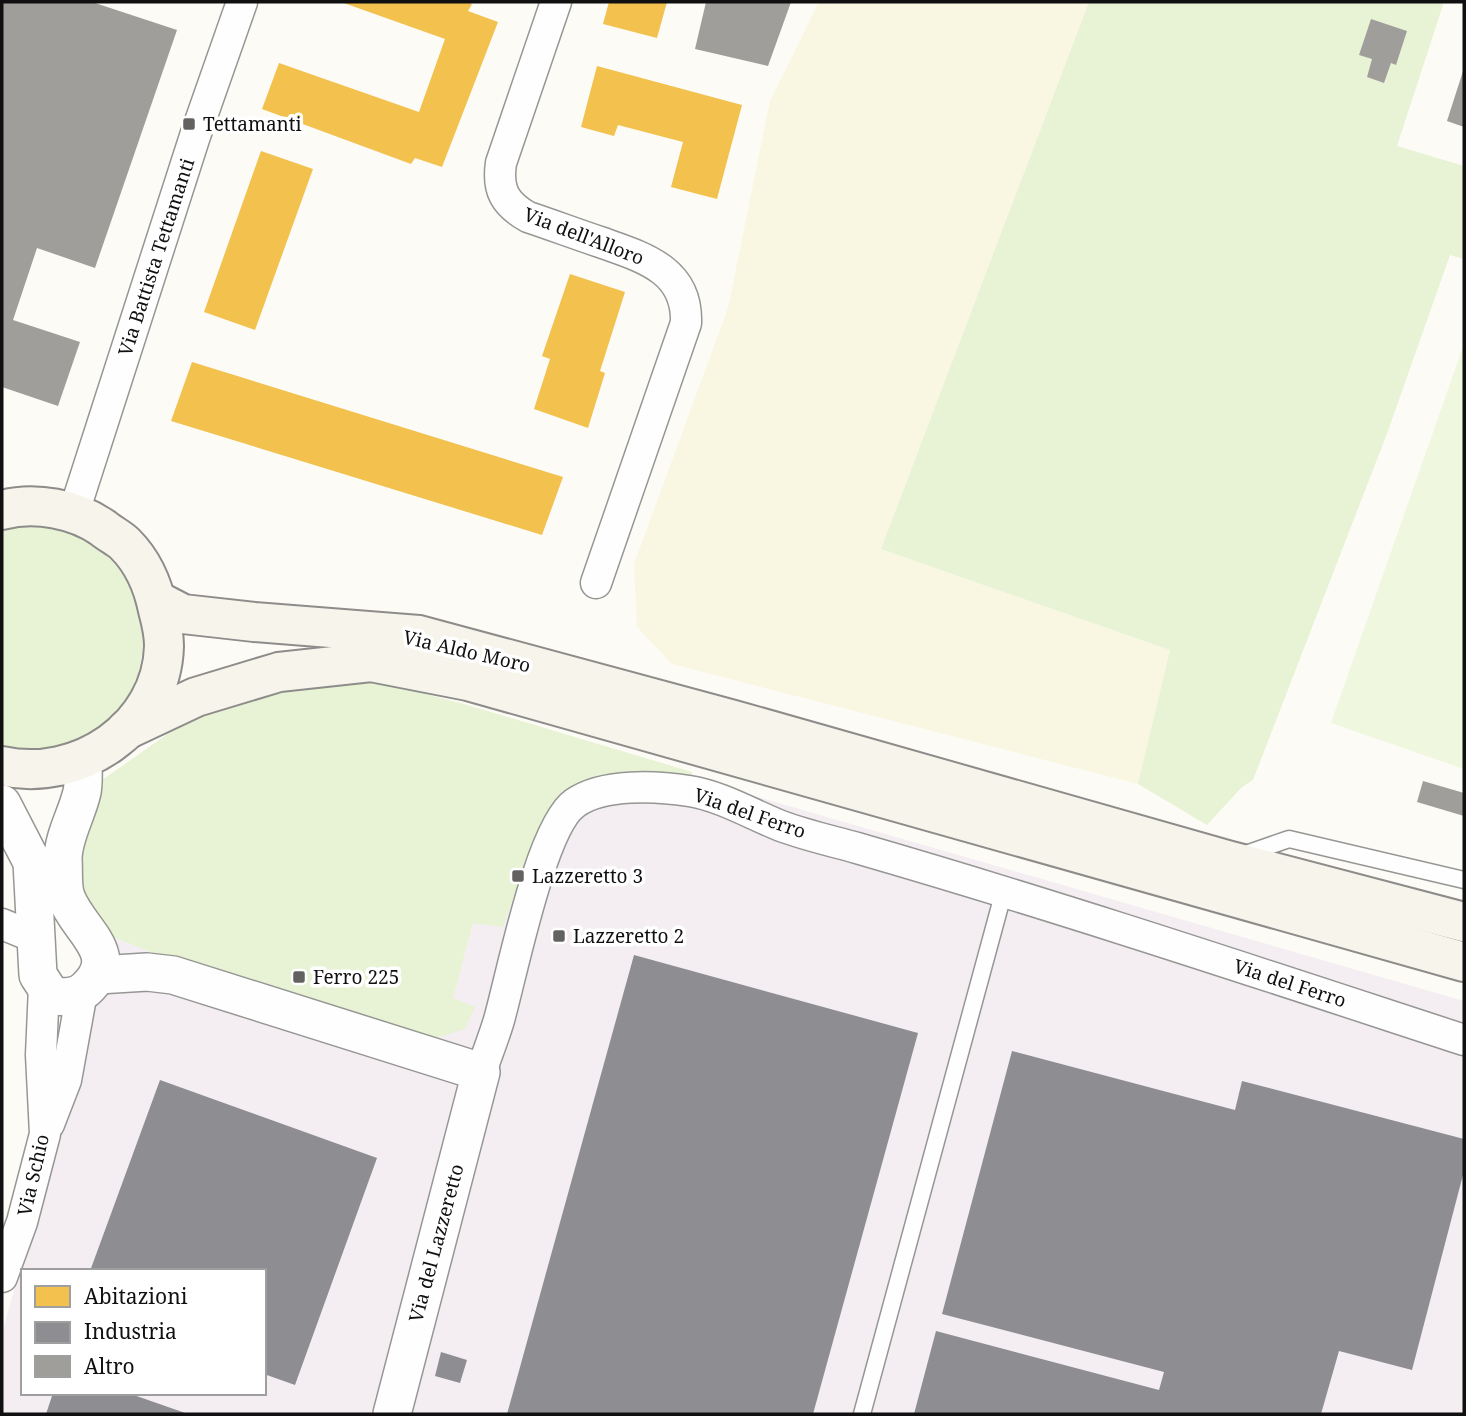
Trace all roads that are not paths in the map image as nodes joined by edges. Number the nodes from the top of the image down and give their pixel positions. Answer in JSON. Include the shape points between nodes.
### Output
{"nodes":[{"id":1,"x":242,"y":2,"type":"edge"},
{"id":2,"x":555,"y":2,"type":"edge"},
{"id":3,"x":3,"y":508,"type":"edge"},
{"id":4,"x":74,"y":512,"type":"junction"},
{"id":5,"x":596,"y":583,"type":"dead end"},
{"id":6,"x":156,"y":600,"type":"junction"},
{"id":7,"x":126,"y":730,"type":"junction"},
{"id":8,"x":83,"y":760,"type":"junction"},
{"id":9,"x":2,"y":766,"type":"edge"},
{"id":10,"x":2,"y":804,"type":"edge"},
{"id":11,"x":1227,"y":860,"type":"junction"},
{"id":12,"x":1464,"y":880,"type":"edge"},
{"id":13,"x":1004,"y":891,"type":"junction"},
{"id":14,"x":1464,"y":922,"type":"edge"},
{"id":15,"x":2,"y":924,"type":"edge"},
{"id":16,"x":87,"y":932,"type":"junction"},
{"id":17,"x":36,"y":938,"type":"junction"},
{"id":18,"x":1464,"y":962,"type":"edge"},
{"id":19,"x":173,"y":975,"type":"junction"},
{"id":20,"x":90,"y":984,"type":"junction"},
{"id":21,"x":44,"y":986,"type":"junction"},
{"id":22,"x":1464,"y":1040,"type":"edge"},
{"id":23,"x":481,"y":1072,"type":"junction"},
{"id":24,"x":45,"y":1134,"type":"junction"},
{"id":25,"x":2,"y":1277,"type":"edge"},
{"id":26,"x":392,"y":1414,"type":"edge"},
{"id":27,"x":862,"y":1414,"type":"edge"}],
"edges":[{"from":1,"to":4,"type":"street","name":"Via Battista Tettamanti"},
{"from":2,"to":5,"type":"street","name":"Via dell'Alloro","via":[[501,163],[503,192],[512,208],[528,217],[653,262],[672,280],[686,306],[686,323]]},
{"from":3,"to":4,"type":"main road","name":"Via Aldo Moro","via":[[30,506]]},
{"from":4,"to":6,"type":"main road","name":"Via Aldo Moro","via":[[126,545],[150,578]]},
{"from":6,"to":7,"type":"main road","name":"Via Aldo Moro","via":[[164,647],[158,678],[145,706]]},
{"from":6,"to":11,"type":"main road","name":"Via Aldo Moro","via":[[183,614],[419,635]]},
{"from":7,"to":8,"type":"main road","name":"Via Aldo Moro"},
{"from":7,"to":18,"type":"main road","name":"Via Aldo Moro","via":[[196,697],[279,672],[371,662],[468,681]]},
{"from":8,"to":9,"type":"main road","name":"Via Aldo Moro","via":[[51,769]]},
{"from":8,"to":16,"type":"street","via":[[83,790],[63,852],[65,896]]},
{"from":10,"to":17,"type":"street","name":"Via Schio","via":[[32,862]]},
{"from":11,"to":12,"type":"lane","via":[[1289,839]]},
{"from":11,"to":14,"type":"main road"},
{"from":13,"to":22,"type":"street","name":"Via del Ferro"},
{"from":13,"to":23,"type":"street","name":"Via del Ferro","via":[[783,827],[693,791],[620,789],[595,794],[576,802],[561,816],[545,850]]},
{"from":13,"to":27,"type":"lane"},
{"from":15,"to":17,"type":"street"},
{"from":16,"to":19,"type":"street","via":[[148,957]]},
{"from":16,"to":20,"type":"street","via":[[102,956],[102,965]]},
{"from":17,"to":21,"type":"street","name":"Via Schio","via":[[38,975]]},
{"from":19,"to":20,"type":"street","via":[[147,972]]},
{"from":19,"to":23,"type":"street"},
{"from":20,"to":21,"type":"street","via":[[71,996],[59,997]]},
{"from":20,"to":24,"type":"street","via":[[66,1080]]},
{"from":21,"to":24,"type":"street","name":"Via Schio"},
{"from":23,"to":26,"type":"street","name":"Via del Lazzeretto"},
{"from":24,"to":25,"type":"street","name":"Via Schio"}]}
